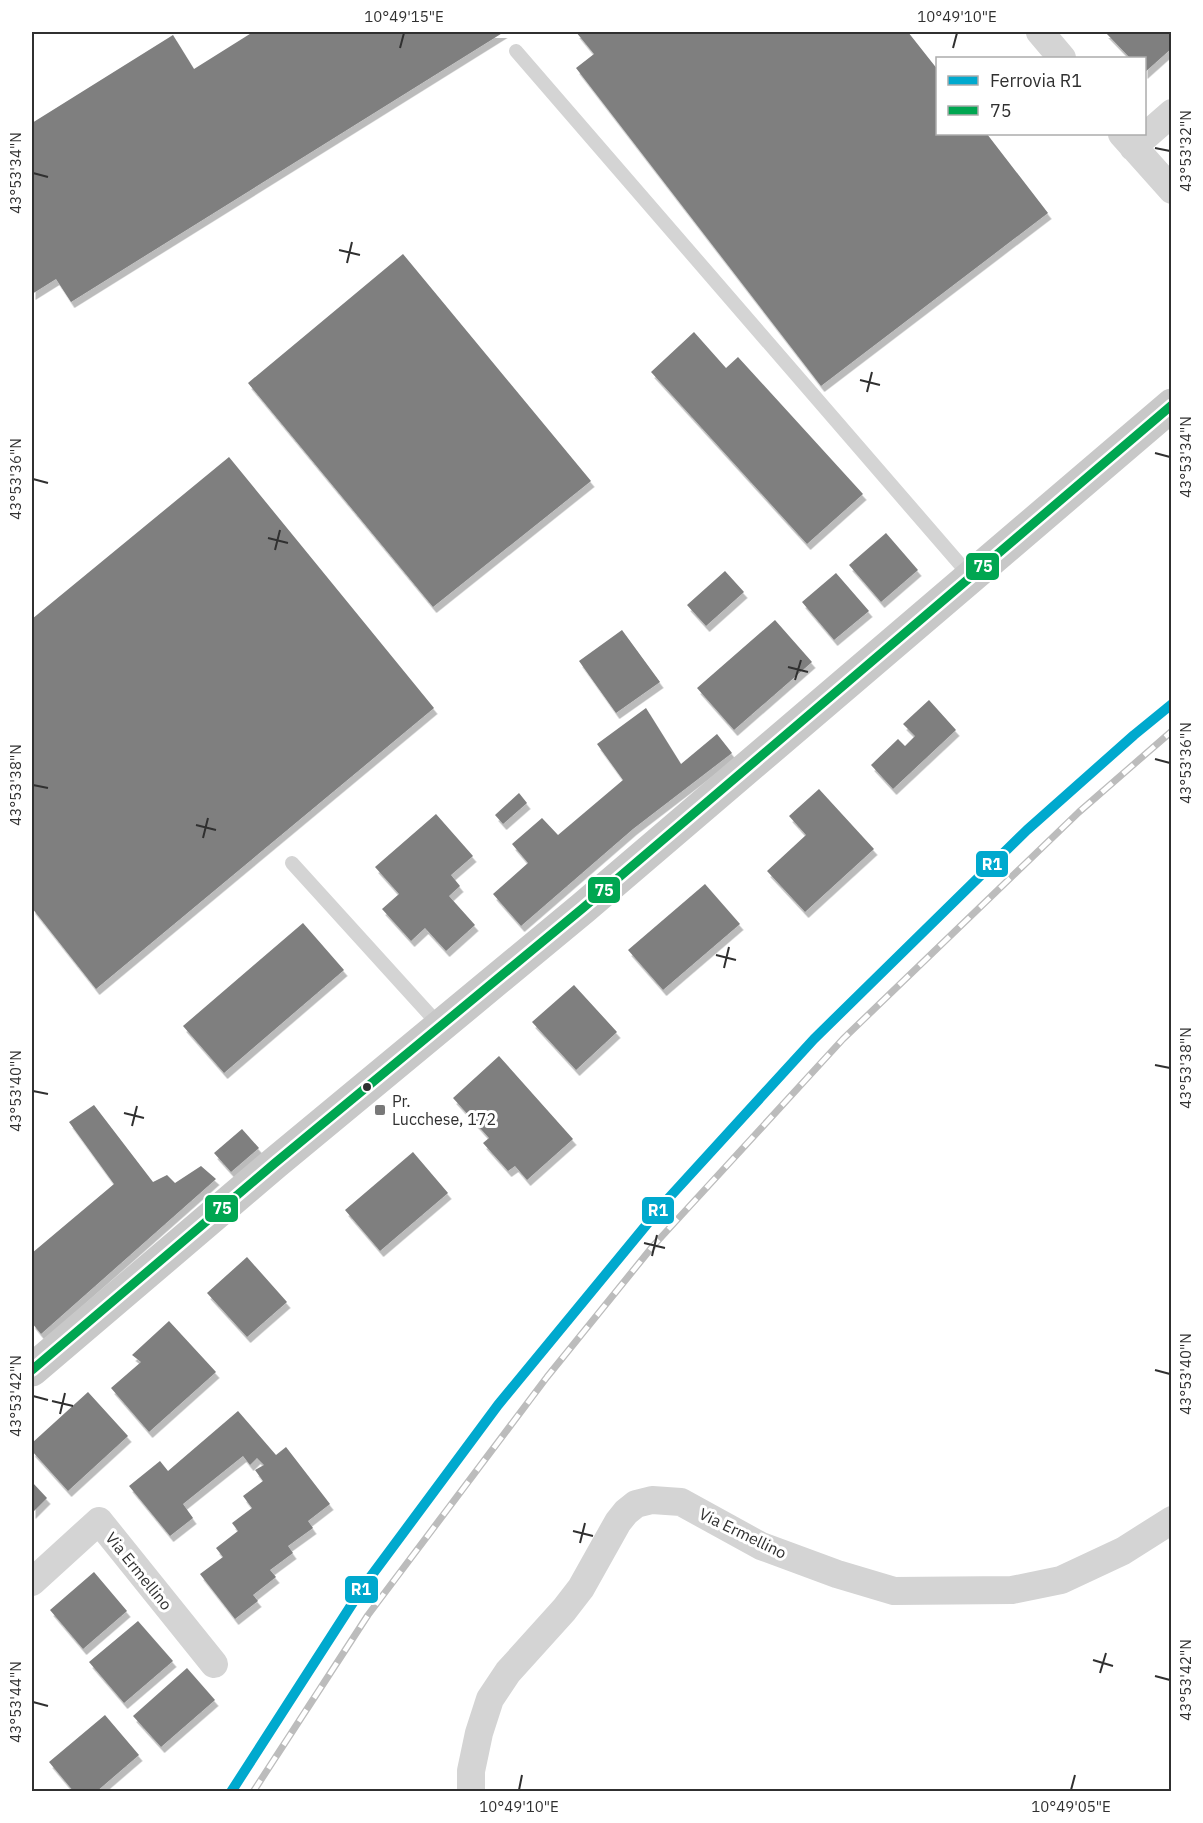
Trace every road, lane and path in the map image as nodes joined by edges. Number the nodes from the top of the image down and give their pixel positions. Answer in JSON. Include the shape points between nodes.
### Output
{"nodes":[{"id":1,"x":1040,"y":32,"type":"edge"},
{"id":2,"x":516,"y":51,"type":"dead end"},
{"id":3,"x":1061,"y":57,"type":"edge"},
{"id":4,"x":1172,"y":113,"type":"edge"},
{"id":5,"x":1146,"y":129,"type":"edge"},
{"id":6,"x":1128,"y":140,"type":"edge"},
{"id":7,"x":1172,"y":190,"type":"edge"},
{"id":8,"x":1172,"y":405,"type":"edge"},
{"id":9,"x":971,"y":577,"type":"junction"},
{"id":10,"x":292,"y":863,"type":"dead end"},
{"id":11,"x":440,"y":1026,"type":"junction"},
{"id":12,"x":32,"y":1370,"type":"edge"},
{"id":13,"x":1172,"y":1520,"type":"edge"},
{"id":14,"x":32,"y":1582,"type":"edge"},
{"id":15,"x":214,"y":1664,"type":"dead end"},
{"id":16,"x":471,"y":1791,"type":"edge"}],
"edges":[{"from":1,"to":3,"type":"street"},
{"from":2,"to":9,"type":"lane"},
{"from":4,"to":5,"type":"street"},
{"from":6,"to":7,"type":"street"},
{"from":8,"to":9,"type":"main road"},
{"from":9,"to":11,"type":"main road"},
{"from":10,"to":11,"type":"lane"},
{"from":11,"to":12,"type":"main road"},
{"from":13,"to":16,"type":"street","name":"Via Ermellino","via":[[1123,1551],[1061,1580],[1012,1590],[894,1591],[761,1546],[681,1502],[652,1500],[636,1504],[618,1522],[575,1595],[508,1672],[490,1699],[471,1771]]},
{"from":14,"to":15,"type":"street","name":"Via Ermellino","via":[[99,1521]]}]}
